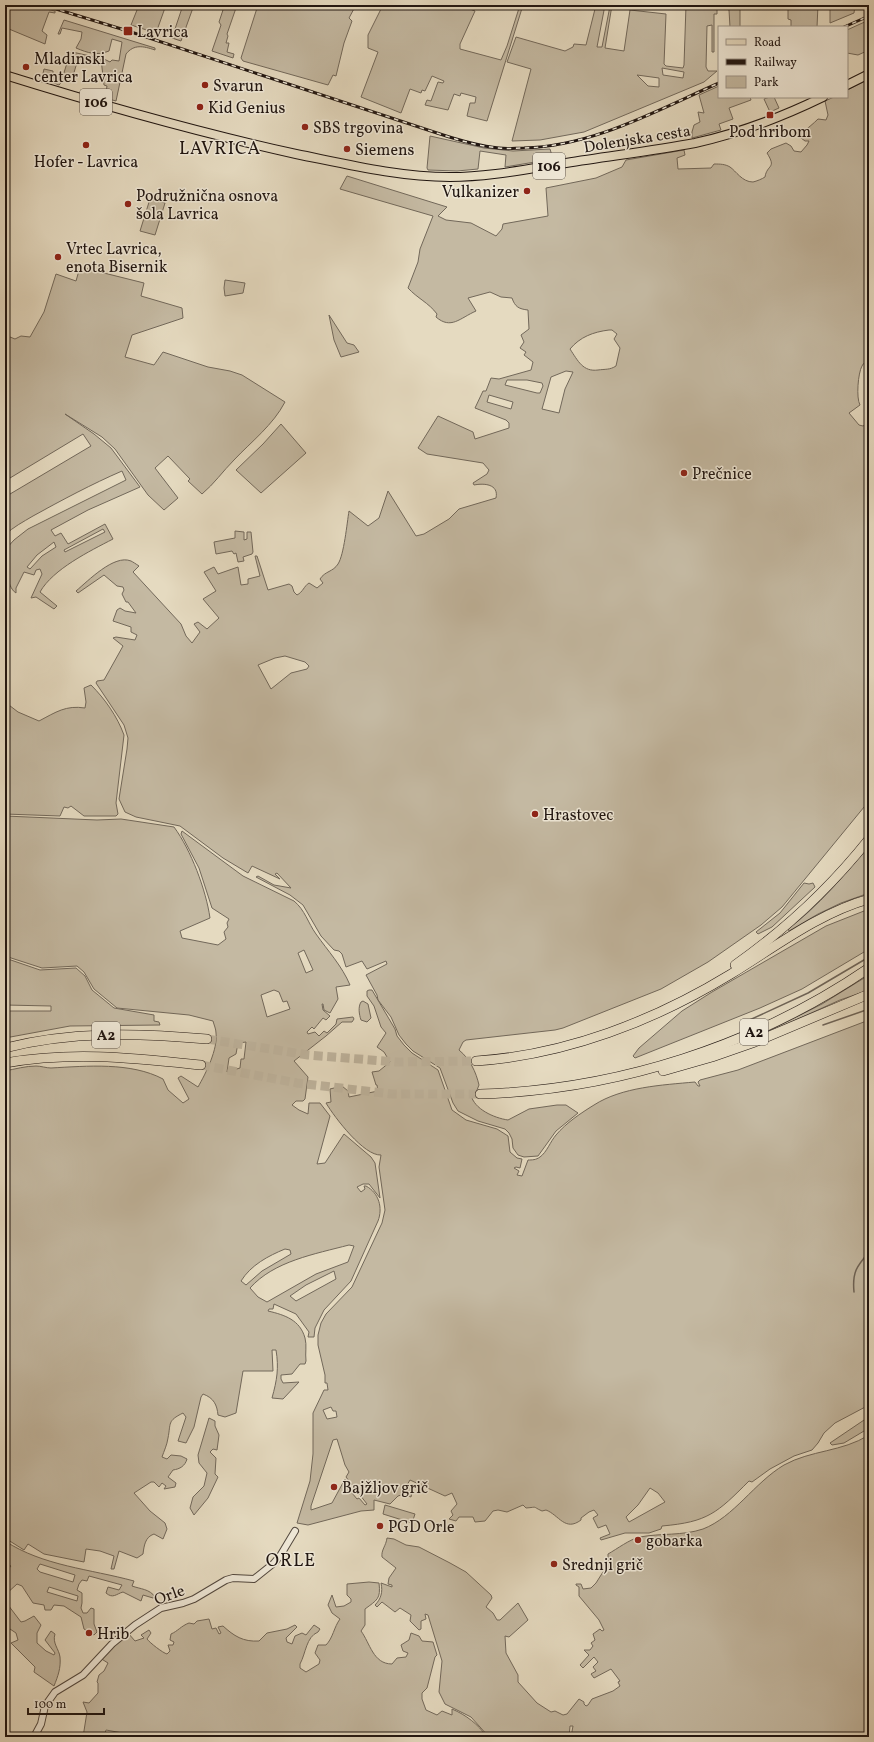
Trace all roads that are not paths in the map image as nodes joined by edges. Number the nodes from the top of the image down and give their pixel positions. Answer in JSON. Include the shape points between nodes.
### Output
{"nodes":[{"id":1,"x":869,"y":74,"type":"edge"},
{"id":2,"x":5,"y":75,"type":"edge"},
{"id":3,"x":848,"y":84,"type":"edge"},
{"id":4,"x":821,"y":98,"type":"edge"},
{"id":5,"x":869,"y":839,"type":"edge"},
{"id":6,"x":869,"y":899,"type":"edge"},
{"id":7,"x":869,"y":968,"type":"edge"},
{"id":8,"x":869,"y":994,"type":"edge"},
{"id":9,"x":683,"y":1001,"type":"junction"},
{"id":10,"x":207,"y":1039,"type":"tunnel mouth"},
{"id":11,"x":5,"y":1048,"type":"edge"},
{"id":12,"x":476,"y":1061,"type":"tunnel mouth"},
{"id":13,"x":5,"y":1063,"type":"edge"},
{"id":14,"x":201,"y":1065,"type":"tunnel mouth"},
{"id":15,"x":630,"y":1074,"type":"junction"},
{"id":16,"x":480,"y":1094,"type":"tunnel mouth"},
{"id":17,"x":296,"y":1531,"type":"dead end"},
{"id":18,"x":34,"y":1737,"type":"edge"}],
"edges":[{"from":1,"to":3,"type":"main road"},
{"from":2,"to":4,"type":"main road","name":"Dolenjska cesta","number":"106","via":[[110,107],[238,141],[331,161],[423,176],[493,174],[695,143],[758,125]]},
{"from":5,"to":9,"type":"highway","via":[[800,914],[746,957]]},
{"from":6,"to":9,"type":"highway","via":[[824,918]]},
{"from":7,"to":15,"type":"highway","number":"A2","via":[[817,1000],[757,1030],[707,1050]]},
{"from":8,"to":15,"type":"highway","via":[[761,1040],[712,1057],[658,1072]]},
{"from":9,"to":12,"type":"highway","via":[[632,1024],[567,1046],[508,1059]]},
{"from":10,"to":11,"type":"highway","number":"A2","via":[[108,1034],[58,1038]]},
{"from":13,"to":14,"type":"highway","number":"A2","via":[[85,1055]]},
{"from":15,"to":16,"type":"highway","number":"A2","via":[[546,1089]]},
{"from":17,"to":18,"type":"street","name":"Orle","via":[[277,1560],[254,1579],[226,1580],[194,1599],[161,1608],[124,1634],[104,1651],[83,1675],[55,1692],[45,1706],[41,1724]]}]}
